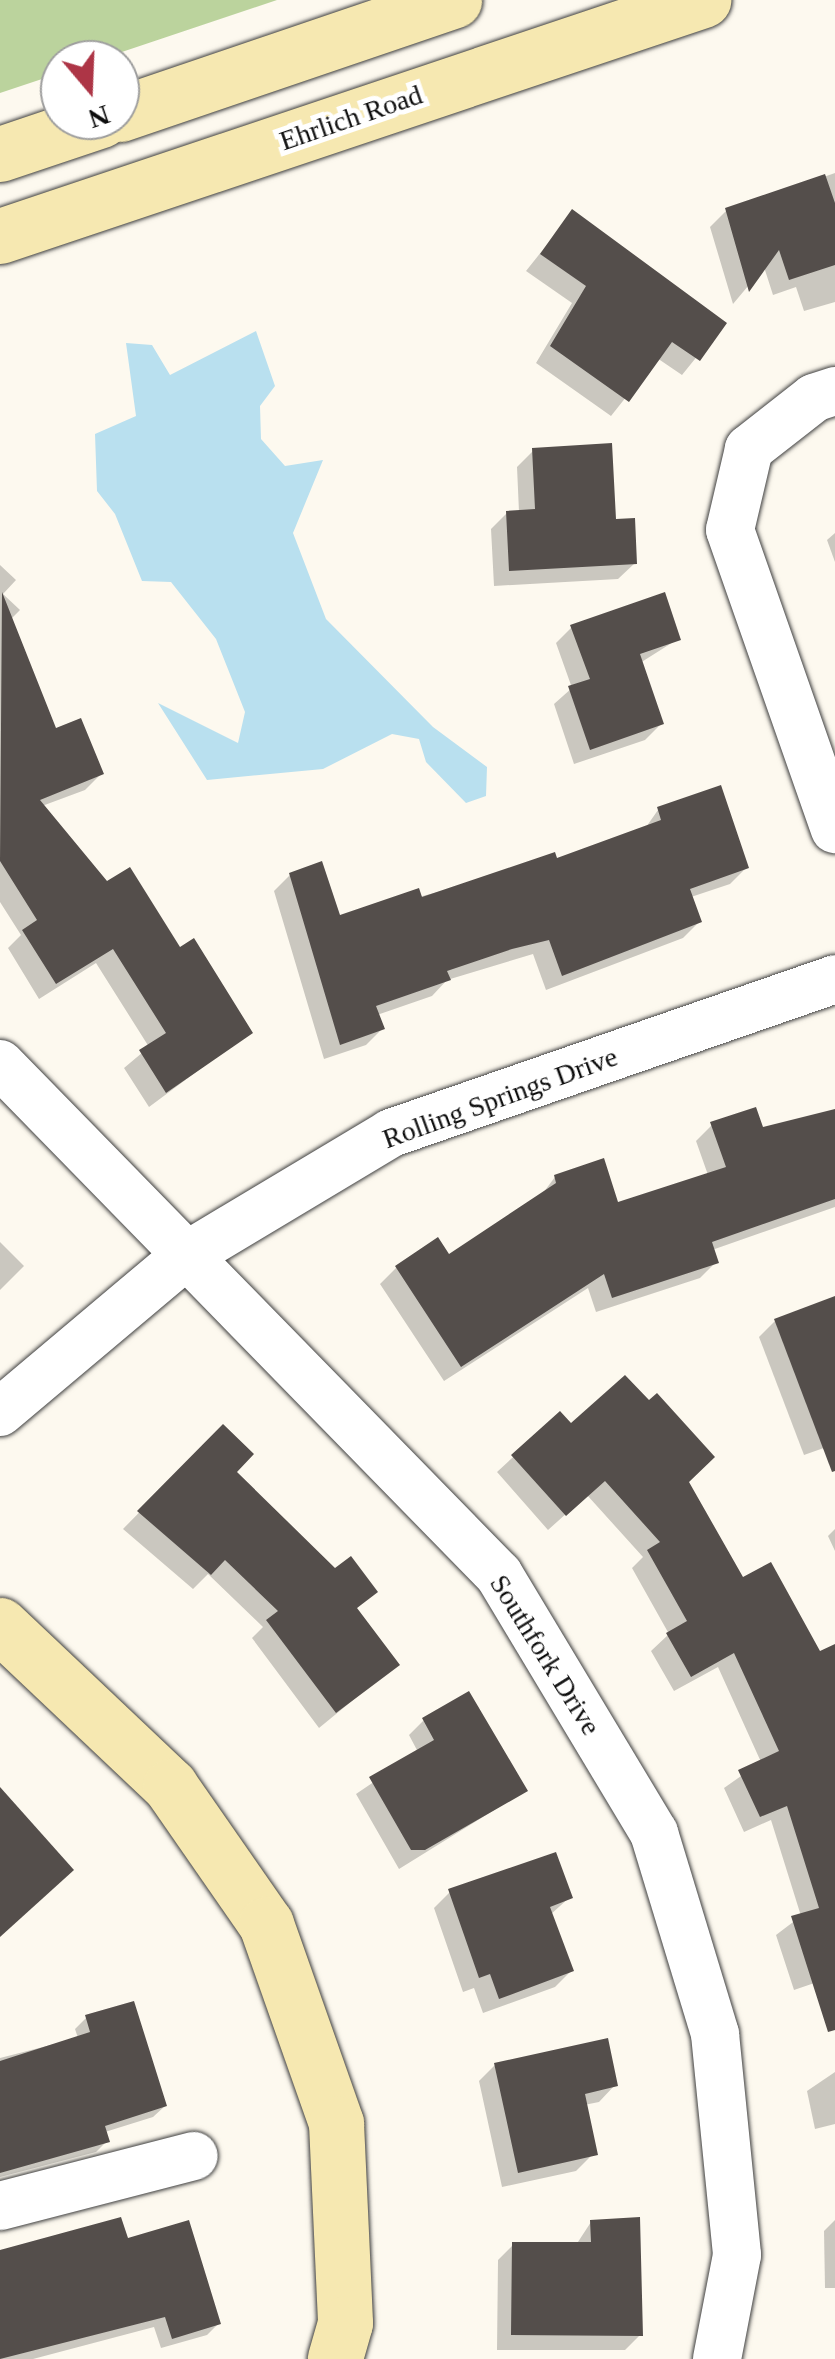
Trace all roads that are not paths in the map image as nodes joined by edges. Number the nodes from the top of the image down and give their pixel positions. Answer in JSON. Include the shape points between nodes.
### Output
{"nodes":[{"id":1,"x":454,"y":0,"type":"edge"},
{"id":2,"x":703,"y":0,"type":"edge"},
{"id":3,"x":140,"y":107,"type":"edge"},
{"id":4,"x":42,"y":140,"type":"edge"},
{"id":5,"x":0,"y":154,"type":"edge"},
{"id":6,"x":0,"y":236,"type":"edge"},
{"id":7,"x":835,"y":391,"type":"edge"},
{"id":8,"x":835,"y":830,"type":"edge"},
{"id":9,"x":835,"y":978,"type":"edge"},
{"id":10,"x":0,"y":1064,"type":"edge"},
{"id":11,"x":184,"y":1257,"type":"junction"},
{"id":12,"x":0,"y":1412,"type":"edge"},
{"id":13,"x":0,"y":1625,"type":"edge"},
{"id":14,"x":194,"y":2156,"type":"dead end"},
{"id":15,"x":0,"y":2206,"type":"edge"},
{"id":16,"x":336,"y":2359,"type":"edge"},
{"id":17,"x":717,"y":2359,"type":"edge"}],
"edges":[{"from":1,"to":3,"type":"main road"},
{"from":2,"to":6,"type":"main road","name":"Ehrlich Road"},
{"from":4,"to":5,"type":"main road"},
{"from":7,"to":8,"type":"street","via":[[814,398],[749,449],[730,530]]},
{"from":9,"to":11,"type":"street","name":"Rolling Springs Drive","via":[[391,1134]]},
{"from":10,"to":11,"type":"street","name":"Southfork Drive"},
{"from":11,"to":12,"type":"street","name":"Rolling Springs Drive"},
{"from":11,"to":17,"type":"street","name":"Southfork Drive","via":[[499,1575],[654,1833],[716,2034],[737,2255]]},
{"from":13,"to":16,"type":"main road","via":[[170,1786],[266,1924],[336,2123],[345,2323]]},
{"from":14,"to":15,"type":"street"}]}
